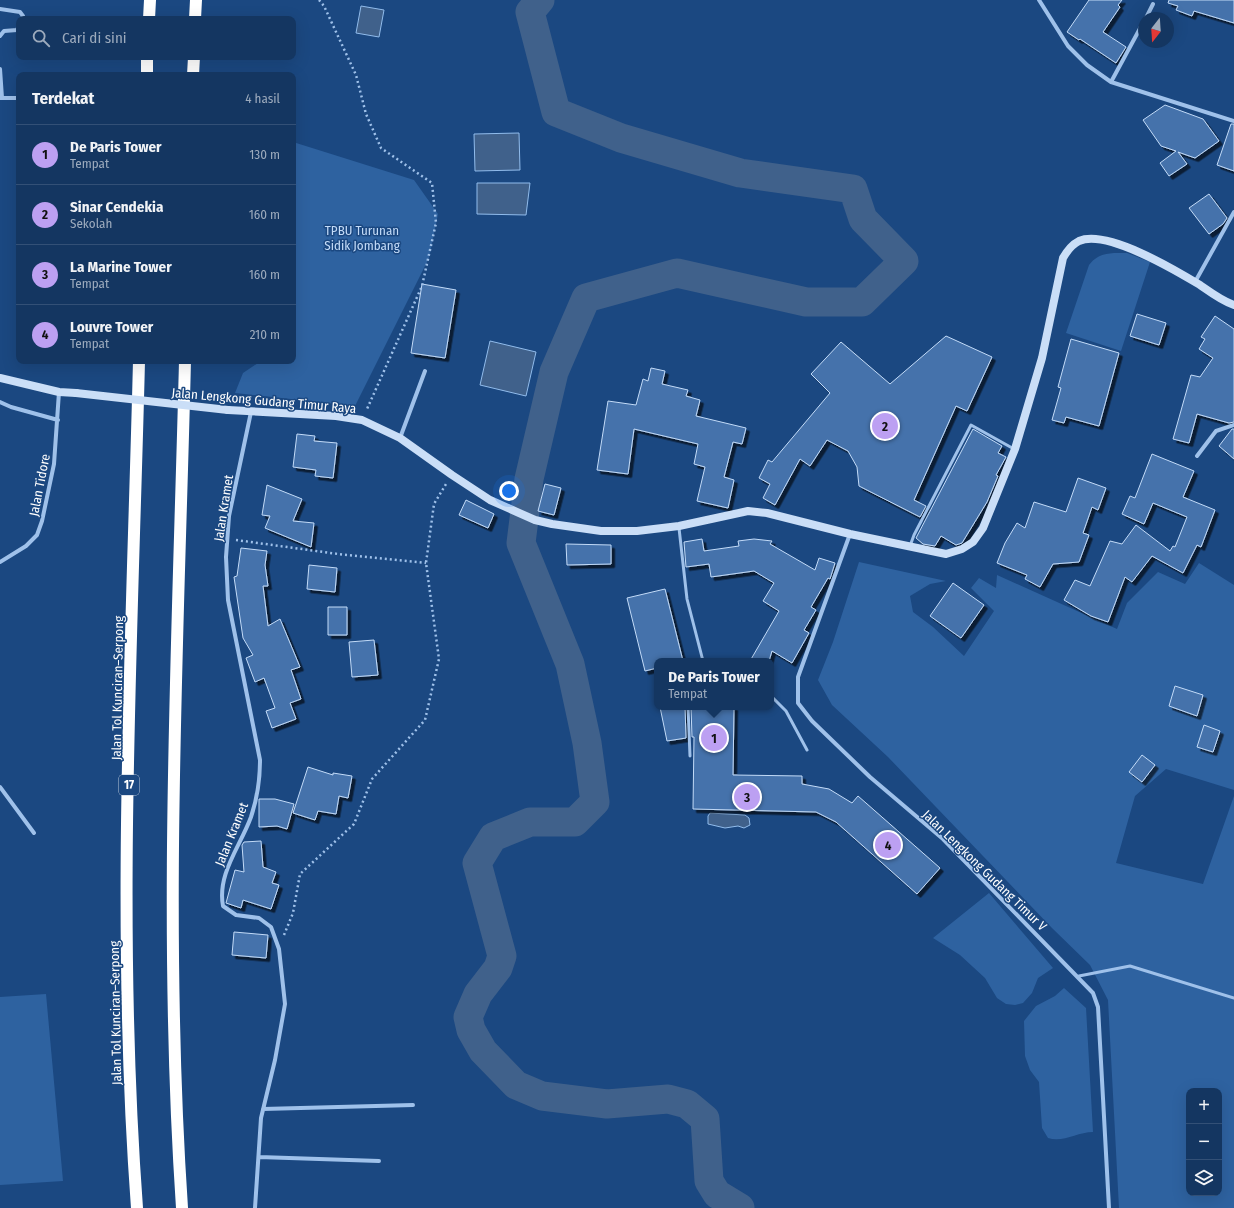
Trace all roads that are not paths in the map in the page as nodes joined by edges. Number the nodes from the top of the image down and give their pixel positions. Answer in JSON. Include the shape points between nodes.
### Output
{"nodes":[{"id":1,"x":150,"y":0,"type":"edge"},
{"id":2,"x":196,"y":0,"type":"edge"},
{"id":3,"x":1039,"y":0,"type":"edge"},
{"id":4,"x":1153,"y":4,"type":"dead end"},
{"id":5,"x":0,"y":9,"type":"edge"},
{"id":6,"x":1149,"y":12,"type":"edge"},
{"id":7,"x":23,"y":16,"type":"edge"},
{"id":8,"x":149,"y":16,"type":"edge"},
{"id":9,"x":195,"y":16,"type":"edge"},
{"id":10,"x":16,"y":30,"type":"edge"},
{"id":11,"x":1138,"y":32,"type":"edge"},
{"id":12,"x":0,"y":36,"type":"edge"},
{"id":13,"x":147,"y":60,"type":"edge"},
{"id":14,"x":194,"y":60,"type":"edge"},
{"id":15,"x":0,"y":69,"type":"edge"},
{"id":16,"x":147,"y":72,"type":"edge"},
{"id":17,"x":193,"y":72,"type":"edge"},
{"id":18,"x":1111,"y":82,"type":"junction"},
{"id":19,"x":1,"y":98,"type":"edge"},
{"id":20,"x":16,"y":98,"type":"edge"},
{"id":21,"x":1234,"y":122,"type":"edge"},
{"id":22,"x":1234,"y":212,"type":"edge"},
{"id":23,"x":1195,"y":283,"type":"junction"},
{"id":24,"x":1234,"y":305,"type":"edge"},
{"id":25,"x":139,"y":364,"type":"edge"},
{"id":26,"x":185,"y":364,"type":"edge"},
{"id":27,"x":425,"y":371,"type":"dead end"},
{"id":28,"x":0,"y":378,"type":"edge"},
{"id":29,"x":59,"y":392,"type":"junction"},
{"id":30,"x":0,"y":402,"type":"edge"},
{"id":31,"x":251,"y":412,"type":"junction"},
{"id":32,"x":58,"y":420,"type":"junction"},
{"id":33,"x":1234,"y":425,"type":"edge"},
{"id":34,"x":400,"y":438,"type":"junction"},
{"id":35,"x":1015,"y":450,"type":"junction"},
{"id":36,"x":1197,"y":456,"type":"dead end"},
{"id":37,"x":679,"y":526,"type":"junction"},
{"id":38,"x":850,"y":534,"type":"junction"},
{"id":39,"x":910,"y":547,"type":"junction"},
{"id":40,"x":0,"y":562,"type":"edge"},
{"id":41,"x":702,"y":658,"type":"edge"},
{"id":42,"x":774,"y":699,"type":"edge"},
{"id":43,"x":688,"y":710,"type":"edge"},
{"id":44,"x":807,"y":750,"type":"dead end"},
{"id":45,"x":690,"y":756,"type":"dead end"},
{"id":46,"x":0,"y":787,"type":"edge"},
{"id":47,"x":34,"y":833,"type":"dead end"},
{"id":48,"x":1079,"y":976,"type":"junction"},
{"id":49,"x":1234,"y":998,"type":"edge"},
{"id":50,"x":413,"y":1105,"type":"dead end"},
{"id":51,"x":263,"y":1109,"type":"junction"},
{"id":52,"x":259,"y":1157,"type":"junction"},
{"id":53,"x":379,"y":1161,"type":"dead end"},
{"id":54,"x":137,"y":1208,"type":"edge"},
{"id":55,"x":182,"y":1208,"type":"edge"},
{"id":56,"x":255,"y":1208,"type":"edge"},
{"id":57,"x":1109,"y":1208,"type":"edge"}],
"edges":[{"from":1,"to":8,"type":"highway"},
{"from":2,"to":9,"type":"highway"},
{"from":3,"to":18,"type":"street","via":[[1068,46],[1087,65]]},
{"from":4,"to":6,"type":"street"},
{"from":5,"to":7,"type":"street","via":[[20,12]]},
{"from":10,"to":12,"type":"street","via":[[4,32]]},
{"from":11,"to":18,"type":"street"},
{"from":13,"to":16,"type":"highway"},
{"from":14,"to":17,"type":"highway"},
{"from":15,"to":19,"type":"street"},
{"from":18,"to":21,"type":"street"},
{"from":19,"to":20,"type":"street"},
{"from":22,"to":23,"type":"street"},
{"from":23,"to":24,"type":"street","name":"Jalan Lengkong Gudang Timur Raya"},
{"from":23,"to":35,"type":"street","name":"Jalan Lengkong Gudang Timur Raya","via":[[1141,253],[1116,243],[1095,239],[1080,240],[1069,247],[1063,258],[1042,358]]},
{"from":25,"to":54,"type":"highway","name":"Jalan Tol Kunciran–Serpong","number":"17","via":[[126,875],[130,1123]]},
{"from":26,"to":55,"type":"highway","via":[[172,886],[176,1126]]},
{"from":27,"to":34,"type":"street"},
{"from":28,"to":29,"type":"street","name":"Jalan Lengkong Gudang Timur Raya"},
{"from":29,"to":31,"type":"street","name":"Jalan Lengkong Gudang Timur Raya","bridge":true},
{"from":29,"to":32,"type":"street","name":"Jalan Tidore"},
{"from":30,"to":32,"type":"street","via":[[11,408]]},
{"from":31,"to":34,"type":"street","name":"Jalan Lengkong Gudang Timur Raya","via":[[336,416],[362,420]]},
{"from":31,"to":51,"type":"street","name":"Jalan Kramet","via":[[229,516],[228,600],[260,760],[260,782],[251,817],[227,869],[221,893],[223,906],[230,911],[236,915],[259,918],[271,927],[279,949],[285,1004],[276,1060]]},
{"from":32,"to":40,"type":"street","name":"Jalan Tidore","via":[[54,464],[37,535],[26,546]]},
{"from":33,"to":36,"type":"street","via":[[1216,431]]},
{"from":34,"to":37,"type":"street","name":"Jalan Lengkong Gudang Timur Raya","via":[[490,500],[535,520],[601,531],[637,531]]},
{"from":35,"to":39,"type":"street","name":"Jalan Lengkong Gudang Timur Raya","via":[[983,528],[973,542],[946,554]]},
{"from":35,"to":39,"type":"lane","via":[[971,425]]},
{"from":37,"to":38,"type":"street","name":"Jalan Lengkong Gudang Timur Raya","via":[[748,511],[767,513]]},
{"from":37,"to":41,"type":"lane","via":[[687,599]]},
{"from":38,"to":39,"type":"street","name":"Jalan Lengkong Gudang Timur Raya"},
{"from":38,"to":48,"type":"street","name":"Jalan Lengkong Gudang Timur V","via":[[798,678],[798,702],[817,726],[870,777],[943,840]]},
{"from":42,"to":44,"type":"lane","via":[[786,711]]},
{"from":43,"to":45,"type":"lane"},
{"from":46,"to":47,"type":"street"},
{"from":48,"to":49,"type":"lane","via":[[1130,966]]},
{"from":48,"to":57,"type":"street","name":"Jalan Lengkong Gudang Timur V","via":[[1093,993],[1098,1007]]},
{"from":50,"to":51,"type":"street"},
{"from":51,"to":52,"type":"street","name":"Jalan Kramet"},
{"from":52,"to":53,"type":"street"},
{"from":52,"to":56,"type":"street","name":"Jalan Kramet"}]}
